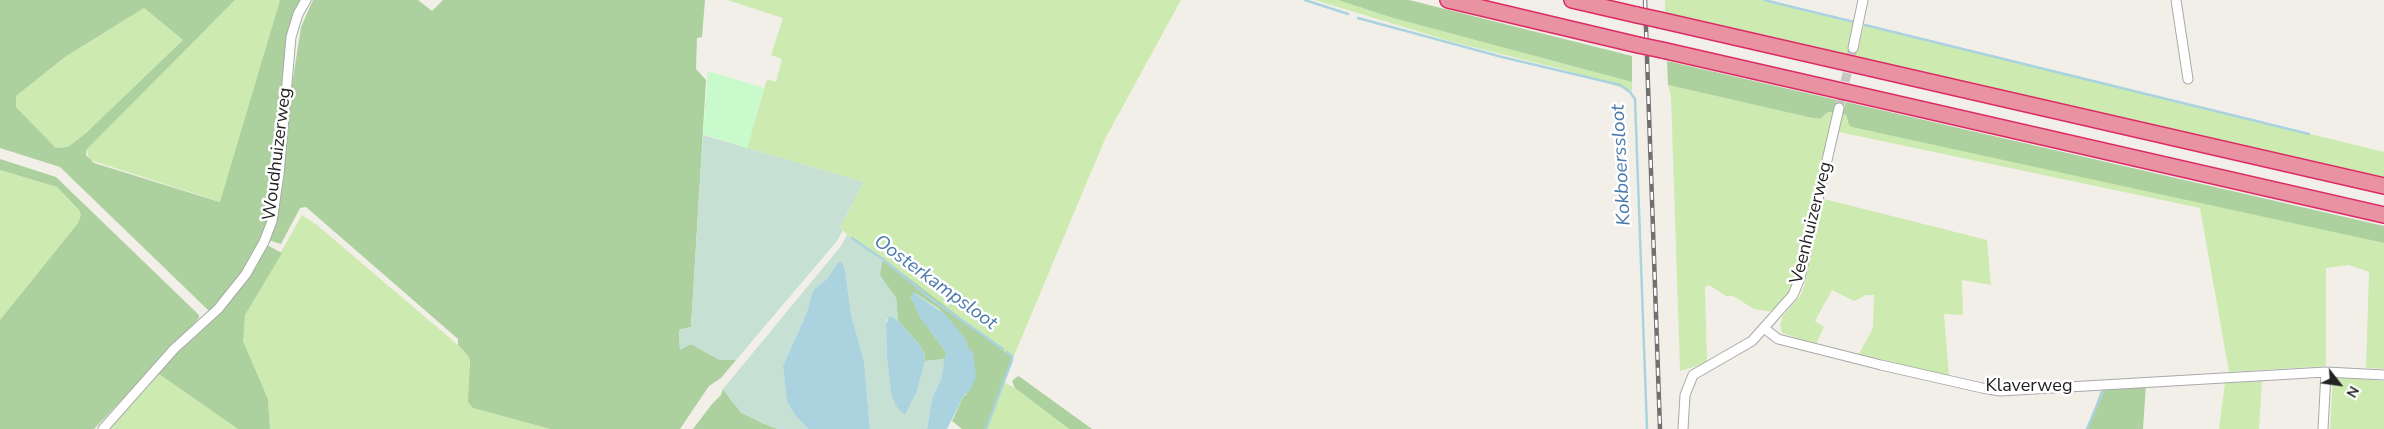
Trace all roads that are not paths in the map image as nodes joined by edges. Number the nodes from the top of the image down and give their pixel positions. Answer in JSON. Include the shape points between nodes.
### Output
{"nodes":[{"id":1,"x":306,"y":0,"type":"edge"},
{"id":2,"x":1448,"y":0,"type":"edge"},
{"id":3,"x":1572,"y":0,"type":"edge"},
{"id":4,"x":1863,"y":0,"type":"edge"},
{"id":5,"x":2176,"y":0,"type":"edge"},
{"id":6,"x":1853,"y":48,"type":"tunnel mouth"},
{"id":7,"x":2188,"y":80,"type":"dead end"},
{"id":8,"x":1840,"y":108,"type":"tunnel mouth"},
{"id":9,"x":2384,"y":186,"type":"edge"},
{"id":10,"x":2384,"y":215,"type":"edge"},
{"id":11,"x":1764,"y":328,"type":"junction"},
{"id":12,"x":2326,"y":372,"type":"junction"},
{"id":13,"x":2384,"y":375,"type":"edge"},
{"id":14,"x":103,"y":429,"type":"edge"},
{"id":15,"x":1683,"y":429,"type":"edge"},
{"id":16,"x":2323,"y":429,"type":"edge"}],
"edges":[{"from":1,"to":14,"type":"street","name":"Woudhuizerweg","via":[[291,37],[279,174],[272,221],[264,242],[246,274],[218,309],[174,349]]},
{"from":2,"to":10,"type":"highway","bridge":true},
{"from":3,"to":9,"type":"highway","bridge":true},
{"from":4,"to":6,"type":"street"},
{"from":5,"to":7,"type":"street"},
{"from":8,"to":11,"type":"street","name":"Veenhuizerweg","via":[[1798,286],[1788,303]]},
{"from":11,"to":12,"type":"street","name":"Klaverweg","via":[[1778,339],[2000,391]]},
{"from":11,"to":15,"type":"street","via":[[1742,347],[1694,374],[1685,395]]},
{"from":12,"to":13,"type":"street","name":"Klaverweg"},
{"from":12,"to":16,"type":"street"}]}
